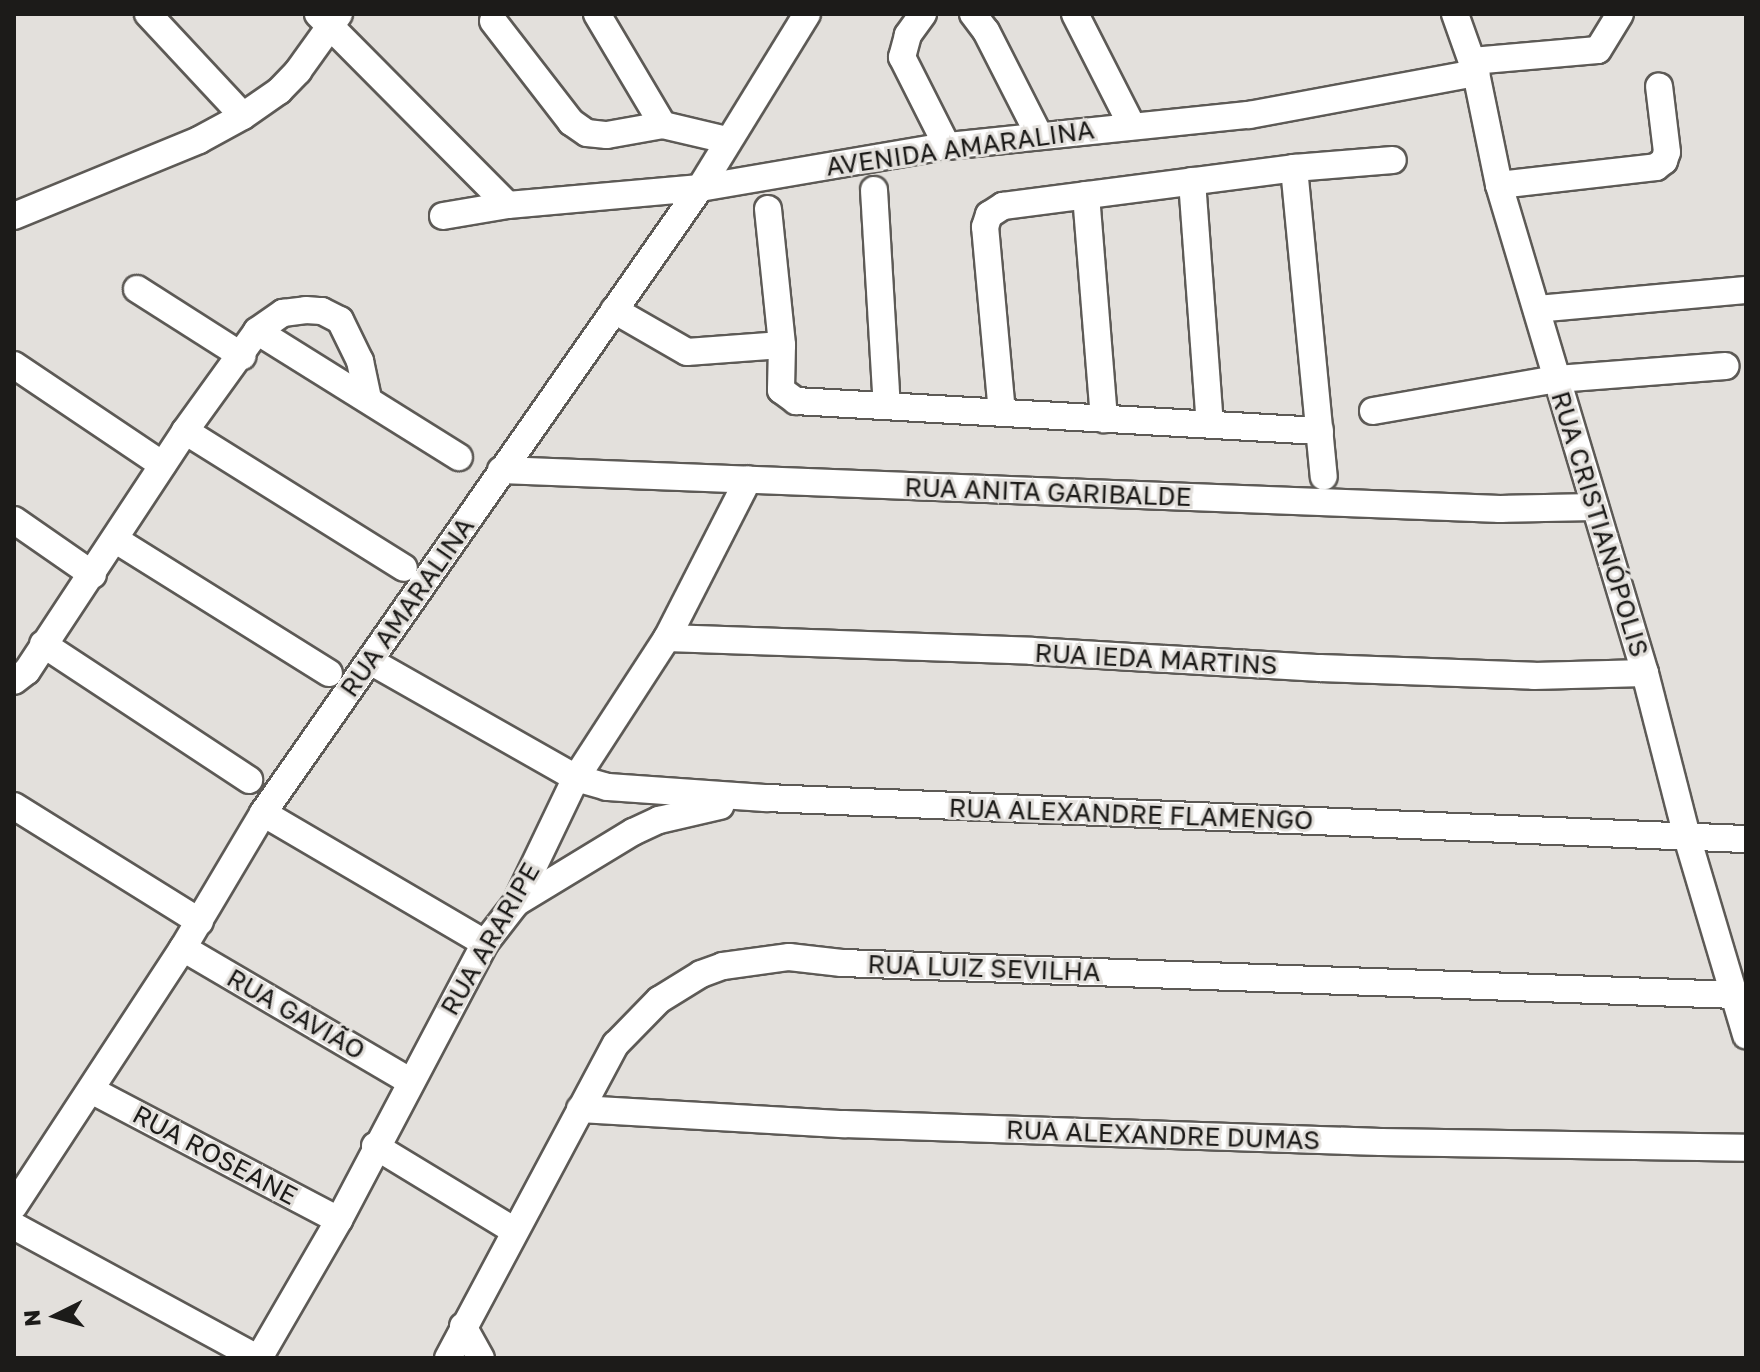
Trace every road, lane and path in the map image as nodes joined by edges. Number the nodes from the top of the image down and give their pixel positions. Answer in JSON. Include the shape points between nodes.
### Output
{"nodes":[{"id":1,"x":148,"y":14,"type":"edge"},
{"id":2,"x":597,"y":14,"type":"edge"},
{"id":3,"x":807,"y":14,"type":"edge"},
{"id":4,"x":923,"y":14,"type":"edge"},
{"id":5,"x":973,"y":14,"type":"edge"},
{"id":6,"x":1075,"y":14,"type":"edge"},
{"id":7,"x":1620,"y":14,"type":"edge"},
{"id":8,"x":1457,"y":15,"type":"edge"},
{"id":9,"x":330,"y":19,"type":"edge"},
{"id":10,"x":493,"y":21,"type":"dead end"},
{"id":11,"x":1474,"y":67,"type":"junction"},
{"id":12,"x":1659,"y":86,"type":"dead end"},
{"id":13,"x":243,"y":116,"type":"junction"},
{"id":14,"x":663,"y":125,"type":"junction"},
{"id":15,"x":1132,"y":126,"type":"junction"},
{"id":16,"x":1039,"y":135,"type":"junction"},
{"id":17,"x":727,"y":140,"type":"junction"},
{"id":18,"x":947,"y":146,"type":"junction"},
{"id":19,"x":1393,"y":160,"type":"dead end"},
{"id":20,"x":1294,"y":168,"type":"junction"},
{"id":21,"x":1192,"y":181,"type":"junction"},
{"id":22,"x":1499,"y":185,"type":"junction"},
{"id":23,"x":700,"y":188,"type":"junction"},
{"id":24,"x":874,"y":190,"type":"dead end"},
{"id":25,"x":1086,"y":195,"type":"junction"},
{"id":26,"x":508,"y":205,"type":"junction"},
{"id":27,"x":768,"y":209,"type":"dead end"},
{"id":28,"x":14,"y":216,"type":"edge"},
{"id":29,"x":443,"y":216,"type":"dead end"},
{"id":30,"x":137,"y":289,"type":"dead end"},
{"id":31,"x":1746,"y":290,"type":"edge"},
{"id":32,"x":1537,"y":309,"type":"junction"},
{"id":33,"x":614,"y":310,"type":"junction"},
{"id":34,"x":257,"y":331,"type":"junction"},
{"id":35,"x":782,"y":345,"type":"junction"},
{"id":36,"x":242,"y":356,"type":"junction"},
{"id":37,"x":14,"y":365,"type":"edge"},
{"id":38,"x":1725,"y":366,"type":"dead end"},
{"id":39,"x":1557,"y":379,"type":"junction"},
{"id":40,"x":368,"y":399,"type":"junction"},
{"id":41,"x":887,"y":406,"type":"junction"},
{"id":42,"x":1373,"y":411,"type":"dead end"},
{"id":43,"x":1002,"y":413,"type":"junction"},
{"id":44,"x":1104,"y":419,"type":"junction"},
{"id":45,"x":1210,"y":424,"type":"junction"},
{"id":46,"x":185,"y":431,"type":"junction"},
{"id":47,"x":1320,"y":431,"type":"junction"},
{"id":48,"x":459,"y":457,"type":"dead end"},
{"id":49,"x":163,"y":465,"type":"junction"},
{"id":50,"x":501,"y":470,"type":"junction"},
{"id":51,"x":1324,"y":477,"type":"dead end"},
{"id":52,"x":748,"y":480,"type":"junction"},
{"id":53,"x":1595,"y":507,"type":"junction"},
{"id":54,"x":14,"y":520,"type":"edge"},
{"id":55,"x":116,"y":540,"type":"junction"},
{"id":56,"x":404,"y":568,"type":"dead end"},
{"id":57,"x":93,"y":575,"type":"junction"},
{"id":58,"x":667,"y":638,"type":"junction"},
{"id":59,"x":43,"y":644,"type":"junction"},
{"id":60,"x":370,"y":661,"type":"junction"},
{"id":61,"x":329,"y":673,"type":"dead end"},
{"id":62,"x":1645,"y":673,"type":"junction"},
{"id":63,"x":14,"y":681,"type":"edge"},
{"id":64,"x":576,"y":778,"type":"junction"},
{"id":65,"x":249,"y":780,"type":"dead end"},
{"id":66,"x":766,"y":798,"type":"junction"},
{"id":67,"x":14,"y":806,"type":"edge"},
{"id":68,"x":263,"y":813,"type":"junction"},
{"id":69,"x":1687,"y":837,"type":"junction"},
{"id":70,"x":1746,"y":839,"type":"edge"},
{"id":71,"x":516,"y":903,"type":"junction"},
{"id":72,"x":200,"y":922,"type":"junction"},
{"id":73,"x":485,"y":943,"type":"junction"},
{"id":74,"x":183,"y":948,"type":"junction"},
{"id":75,"x":1736,"y":995,"type":"junction"},
{"id":76,"x":1746,"y":1035,"type":"edge"},
{"id":77,"x":410,"y":1081,"type":"junction"},
{"id":78,"x":91,"y":1090,"type":"junction"},
{"id":79,"x":580,"y":1109,"type":"junction"},
{"id":80,"x":375,"y":1146,"type":"junction"},
{"id":81,"x":1746,"y":1148,"type":"edge"},
{"id":82,"x":14,"y":1206,"type":"edge"},
{"id":83,"x":339,"y":1220,"type":"junction"},
{"id":84,"x":14,"y":1226,"type":"edge"},
{"id":85,"x":513,"y":1230,"type":"junction"},
{"id":86,"x":463,"y":1326,"type":"junction"},
{"id":87,"x":258,"y":1358,"type":"edge"},
{"id":88,"x":448,"y":1358,"type":"edge"},
{"id":89,"x":481,"y":1358,"type":"edge"}],
"edges":[{"from":1,"to":13,"type":"street"},
{"from":2,"to":14,"type":"street"},
{"from":3,"to":17,"type":"street","name":"RUA AMARALINA"},
{"from":4,"to":18,"type":"street","via":[[908,35],[902,57]]},
{"from":5,"to":16,"type":"street"},
{"from":6,"to":15,"type":"street"},
{"from":7,"to":11,"type":"street","name":"AVENIDA AMARALINA","via":[[1598,50]]},
{"from":8,"to":11,"type":"street","name":"RUA CRISTIANÓPOLIS"},
{"from":9,"to":13,"type":"street","via":[[279,91]]},
{"from":9,"to":26,"type":"street"},
{"from":10,"to":14,"type":"street","via":[[571,122],[587,133],[607,135]]},
{"from":11,"to":15,"type":"street","name":"AVENIDA AMARALINA","via":[[1249,115]]},
{"from":11,"to":22,"type":"street","name":"RUA CRISTIANÓPOLIS"},
{"from":12,"to":22,"type":"street","via":[[1667,152],[1656,167]]},
{"from":13,"to":28,"type":"street","via":[[199,140]]},
{"from":14,"to":17,"type":"street"},
{"from":15,"to":16,"type":"street","name":"AVENIDA AMARALINA"},
{"from":16,"to":18,"type":"street","name":"AVENIDA AMARALINA"},
{"from":17,"to":23,"type":"street","name":"RUA AMARALINA"},
{"from":18,"to":23,"type":"street","name":"AVENIDA AMARALINA"},
{"from":19,"to":20,"type":"street"},
{"from":20,"to":21,"type":"street"},
{"from":20,"to":47,"type":"street"},
{"from":21,"to":25,"type":"street"},
{"from":21,"to":45,"type":"street"},
{"from":22,"to":32,"type":"street","name":"RUA CRISTIANÓPOLIS"},
{"from":23,"to":26,"type":"street","name":"AVENIDA AMARALINA"},
{"from":23,"to":33,"type":"street","name":"RUA AMARALINA"},
{"from":24,"to":41,"type":"street"},
{"from":25,"to":43,"type":"street","via":[[1003,206],[989,215],[985,227]]},
{"from":25,"to":44,"type":"street"},
{"from":26,"to":29,"type":"street","name":"AVENIDA AMARALINA"},
{"from":27,"to":35,"type":"street"},
{"from":30,"to":36,"type":"street"},
{"from":31,"to":32,"type":"street"},
{"from":32,"to":39,"type":"street","name":"RUA CRISTIANÓPOLIS"},
{"from":33,"to":35,"type":"street","via":[[687,352]]},
{"from":33,"to":50,"type":"street","name":"RUA AMARALINA"},
{"from":34,"to":36,"type":"street"},
{"from":34,"to":40,"type":"street"},
{"from":34,"to":40,"type":"street","via":[[283,313],[322,311],[340,320],[360,361]]},
{"from":35,"to":41,"type":"street","via":[[785,396]]},
{"from":36,"to":46,"type":"street"},
{"from":37,"to":49,"type":"street"},
{"from":38,"to":39,"type":"street"},
{"from":39,"to":42,"type":"street"},
{"from":39,"to":53,"type":"street","name":"RUA CRISTIANÓPOLIS"},
{"from":40,"to":48,"type":"street"},
{"from":41,"to":43,"type":"street"},
{"from":43,"to":44,"type":"street"},
{"from":44,"to":45,"type":"street"},
{"from":45,"to":47,"type":"street"},
{"from":46,"to":49,"type":"street"},
{"from":46,"to":56,"type":"street"},
{"from":47,"to":51,"type":"street"},
{"from":49,"to":55,"type":"street"},
{"from":50,"to":52,"type":"street","name":"RUA ANITA GARIBALDE"},
{"from":50,"to":60,"type":"street","name":"RUA AMARALINA"},
{"from":52,"to":53,"type":"street","name":"RUA ANITA GARIBALDE","via":[[1500,509]]},
{"from":52,"to":58,"type":"street","name":"RUA ARARIPE"},
{"from":53,"to":62,"type":"street","name":"RUA CRISTIANÓPOLIS"},
{"from":54,"to":57,"type":"street"},
{"from":55,"to":57,"type":"street"},
{"from":55,"to":61,"type":"street"},
{"from":57,"to":59,"type":"street"},
{"from":58,"to":62,"type":"street","name":"RUA IEDA MARTINS","via":[[1534,676]]},
{"from":58,"to":64,"type":"street","name":"RUA ARARIPE"},
{"from":59,"to":63,"type":"street","via":[[27,671]]},
{"from":59,"to":65,"type":"street"},
{"from":60,"to":64,"type":"street","name":"RUA ALEXANDRE FLAMENGO"},
{"from":60,"to":68,"type":"street","name":"RUA AMARALINA"},
{"from":62,"to":69,"type":"street","name":"RUA CRISTIANÓPOLIS"},
{"from":64,"to":66,"type":"street","name":"RUA ALEXANDRE FLAMENGO","via":[[635,790]]},
{"from":64,"to":71,"type":"street","name":"RUA ARARIPE"},
{"from":66,"to":69,"type":"street","name":"RUA ALEXANDRE FLAMENGO"},
{"from":66,"to":71,"type":"street","via":[[659,820]]},
{"from":67,"to":72,"type":"street"},
{"from":68,"to":72,"type":"street","name":"RUA AMARALINA"},
{"from":68,"to":73,"type":"street"},
{"from":69,"to":70,"type":"street","name":"RUA ALEXANDRE FLAMENGO"},
{"from":69,"to":75,"type":"street","name":"RUA CRISTIANÓPOLIS"},
{"from":71,"to":73,"type":"street","name":"RUA ARARIPE"},
{"from":72,"to":74,"type":"street","name":"RUA AMARALINA"},
{"from":73,"to":77,"type":"street","name":"RUA ARARIPE"},
{"from":74,"to":77,"type":"street","name":"RUA GAVIÃO"},
{"from":74,"to":78,"type":"street","name":"RUA AMARALINA"},
{"from":75,"to":76,"type":"street","name":"RUA CRISTIANÓPOLIS"},
{"from":75,"to":79,"type":"street","name":"RUA LUIZ SEVILHA","via":[[789,957],[740,961],[701,974],[659,1000],[616,1044]]},
{"from":77,"to":80,"type":"street","name":"RUA ARARIPE"},
{"from":78,"to":82,"type":"street","name":"RUA AMARALINA"},
{"from":78,"to":83,"type":"street","name":"RUA ROSEANE"},
{"from":79,"to":81,"type":"street","name":"RUA ALEXANDRE DUMAS","via":[[860,1125]]},
{"from":79,"to":85,"type":"street","name":"RUA LUIZ SEVILHA"},
{"from":80,"to":83,"type":"street","name":"RUA ARARIPE"},
{"from":80,"to":85,"type":"street"},
{"from":83,"to":87,"type":"street","name":"RUA ARARIPE"},
{"from":84,"to":87,"type":"street"},
{"from":85,"to":86,"type":"street","name":"RUA LUIZ SEVILHA"},
{"from":86,"to":88,"type":"street","name":"RUA LUIZ SEVILHA"},
{"from":86,"to":89,"type":"street"}]}
